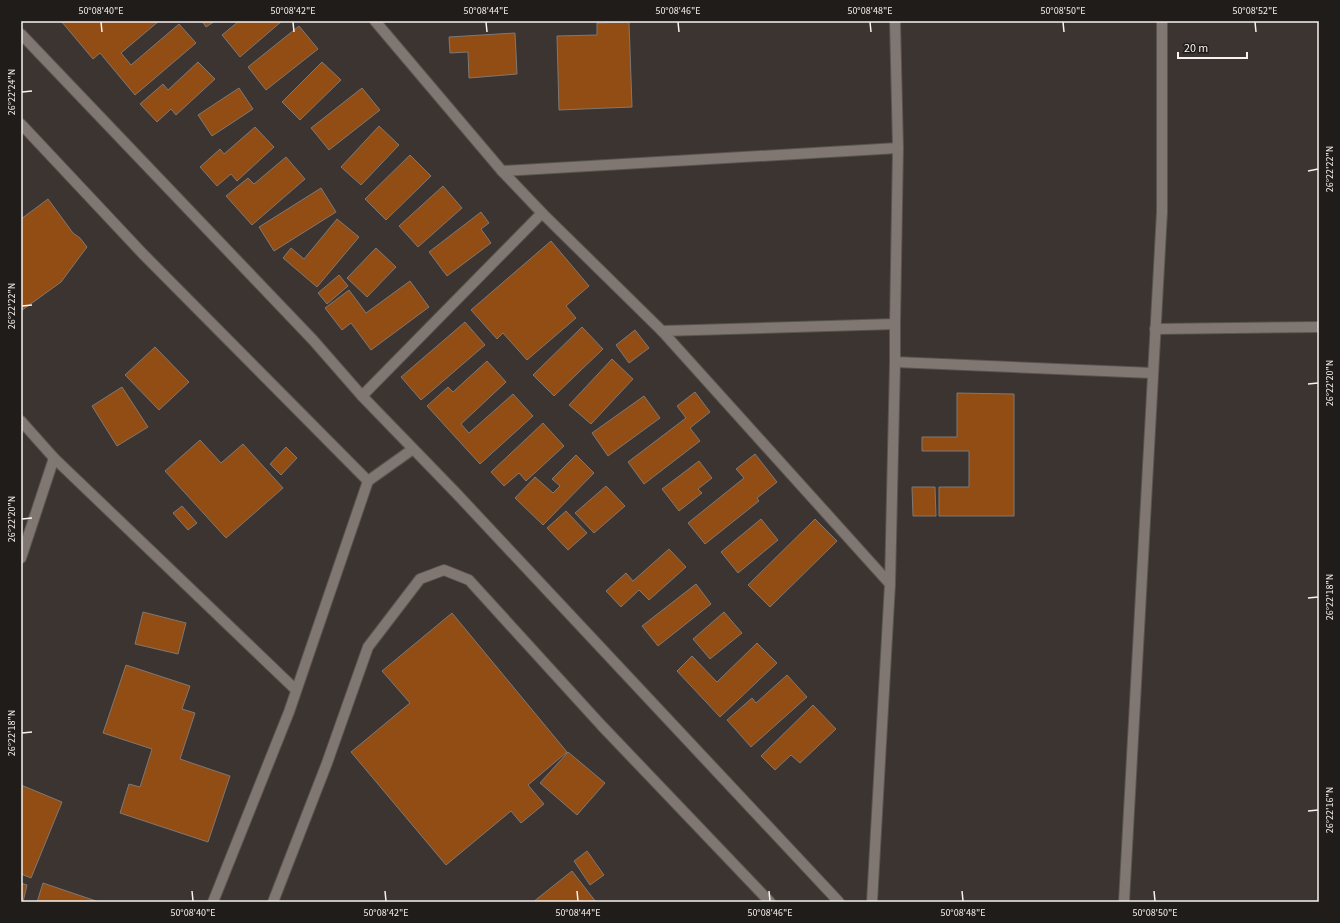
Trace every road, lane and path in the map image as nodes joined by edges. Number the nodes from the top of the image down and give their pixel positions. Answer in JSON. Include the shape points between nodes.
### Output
{"nodes":[{"id":1,"x":376,"y":21,"type":"edge"},
{"id":2,"x":895,"y":21,"type":"edge"},
{"id":3,"x":1162,"y":21,"type":"edge"},
{"id":4,"x":21,"y":34,"type":"edge"},
{"id":5,"x":21,"y":124,"type":"edge"},
{"id":6,"x":898,"y":148,"type":"junction"},
{"id":7,"x":502,"y":171,"type":"junction"},
{"id":8,"x":542,"y":213,"type":"junction"},
{"id":9,"x":895,"y":324,"type":"junction"},
{"id":10,"x":1319,"y":327,"type":"edge"},
{"id":11,"x":1155,"y":329,"type":"junction"},
{"id":12,"x":662,"y":331,"type":"junction"},
{"id":13,"x":896,"y":362,"type":"junction"},
{"id":14,"x":1152,"y":373,"type":"junction"},
{"id":15,"x":362,"y":396,"type":"junction"},
{"id":16,"x":21,"y":422,"type":"edge"},
{"id":17,"x":413,"y":449,"type":"junction"},
{"id":18,"x":54,"y":458,"type":"junction"},
{"id":19,"x":368,"y":481,"type":"junction"},
{"id":20,"x":21,"y":558,"type":"edge"},
{"id":21,"x":890,"y":584,"type":"junction"},
{"id":22,"x":296,"y":690,"type":"junction"},
{"id":23,"x":213,"y":902,"type":"edge"},
{"id":24,"x":272,"y":902,"type":"edge"},
{"id":25,"x":770,"y":902,"type":"edge"},
{"id":26,"x":839,"y":902,"type":"edge"},
{"id":27,"x":872,"y":902,"type":"edge"},
{"id":28,"x":1124,"y":902,"type":"edge"}],
"edges":[{"from":1,"to":7,"type":"street"},
{"from":2,"to":6,"type":"street"},
{"from":3,"to":11,"type":"street","via":[[1162,212]]},
{"from":4,"to":15,"type":"street","via":[[313,340]]},
{"from":5,"to":19,"type":"street","via":[[143,254]]},
{"from":6,"to":7,"type":"street"},
{"from":6,"to":9,"type":"street"},
{"from":7,"to":8,"type":"street"},
{"from":8,"to":12,"type":"street"},
{"from":8,"to":15,"type":"street"},
{"from":9,"to":12,"type":"street"},
{"from":9,"to":13,"type":"street"},
{"from":10,"to":11,"type":"street"},
{"from":11,"to":14,"type":"street"},
{"from":12,"to":21,"type":"street"},
{"from":13,"to":14,"type":"street"},
{"from":13,"to":21,"type":"street"},
{"from":14,"to":28,"type":"street"},
{"from":15,"to":17,"type":"street"},
{"from":16,"to":18,"type":"street"},
{"from":17,"to":19,"type":"street"},
{"from":17,"to":26,"type":"street"},
{"from":18,"to":20,"type":"street"},
{"from":18,"to":22,"type":"street"},
{"from":19,"to":22,"type":"street"},
{"from":21,"to":27,"type":"street"},
{"from":22,"to":23,"type":"street"},
{"from":24,"to":25,"type":"street","via":[[328,763],[368,647],[420,579],[444,570],[469,580],[602,726]]}]}
